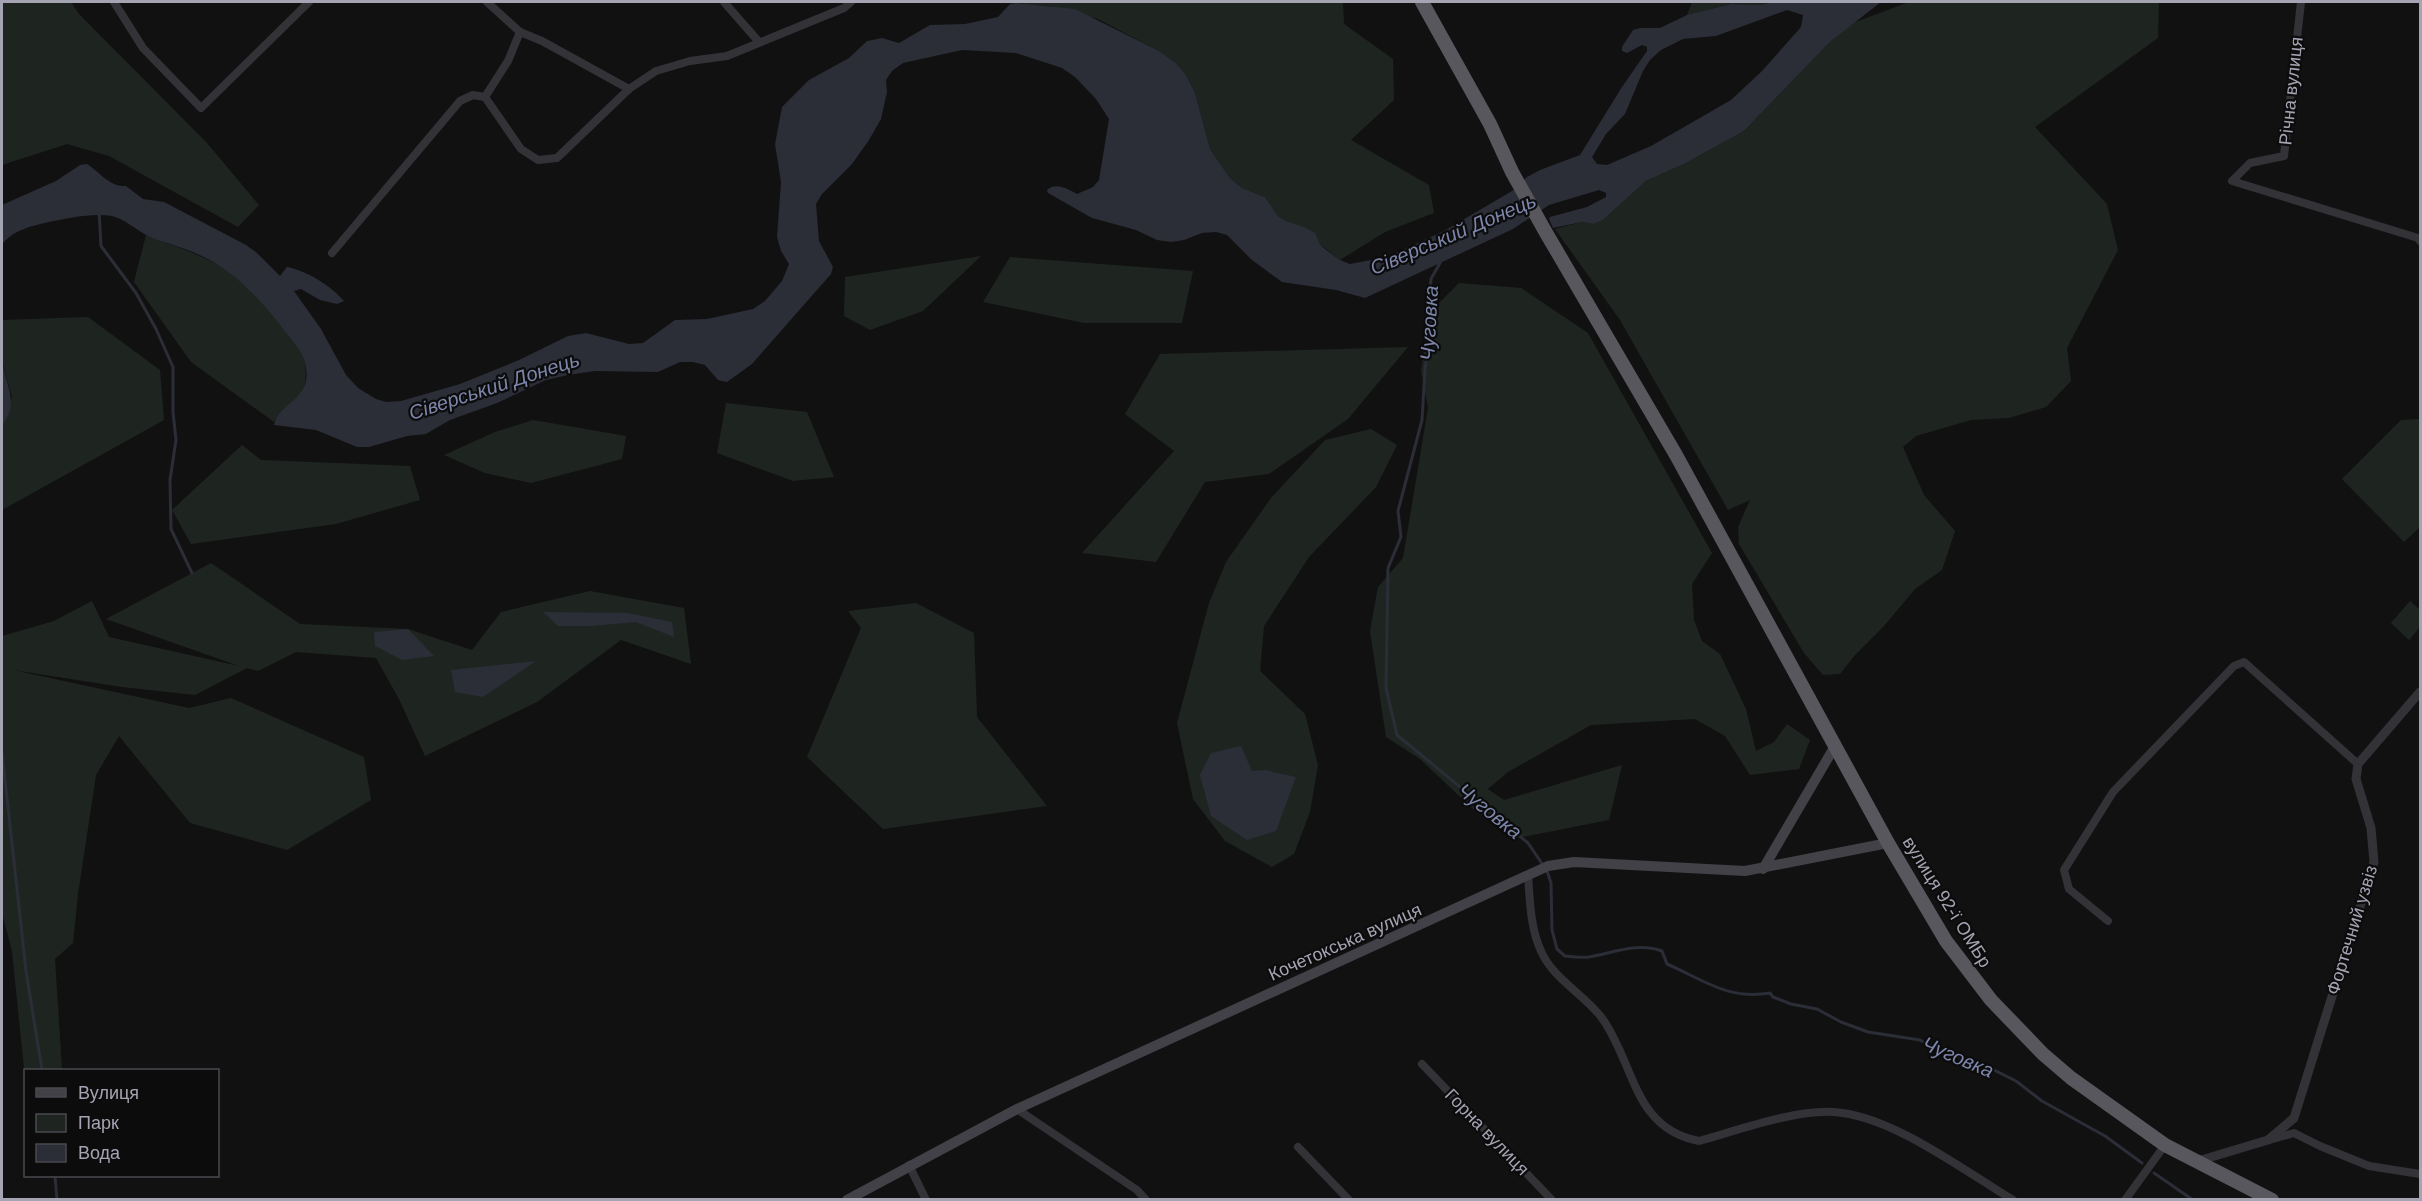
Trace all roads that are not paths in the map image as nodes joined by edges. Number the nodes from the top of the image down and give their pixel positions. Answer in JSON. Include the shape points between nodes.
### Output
{"nodes":[{"id":1,"x":114,"y":2,"type":"edge"},
{"id":2,"x":309,"y":2,"type":"edge"},
{"id":3,"x":486,"y":2,"type":"edge"},
{"id":4,"x":724,"y":2,"type":"edge"},
{"id":5,"x":851,"y":2,"type":"edge"},
{"id":6,"x":1422,"y":2,"type":"edge"},
{"id":7,"x":2301,"y":2,"type":"edge"},
{"id":8,"x":520,"y":32,"type":"junction"},
{"id":9,"x":759,"y":42,"type":"junction"},
{"id":10,"x":629,"y":89,"type":"junction"},
{"id":11,"x":484,"y":97,"type":"junction"},
{"id":12,"x":2421,"y":241,"type":"edge"},
{"id":13,"x":332,"y":253,"type":"dead end"},
{"id":14,"x":2421,"y":692,"type":"edge"},
{"id":15,"x":1835,"y":746,"type":"junction"},
{"id":16,"x":2358,"y":764,"type":"junction"},
{"id":17,"x":1888,"y":843,"type":"junction"},
{"id":18,"x":1763,"y":869,"type":"junction"},
{"id":19,"x":1528,"y":875,"type":"junction"},
{"id":20,"x":2108,"y":921,"type":"dead end"},
{"id":21,"x":1422,"y":1064,"type":"dead end"},
{"id":22,"x":1017,"y":1110,"type":"junction"},
{"id":23,"x":2268,"y":1140,"type":"junction"},
{"id":24,"x":2165,"y":1145,"type":"junction"},
{"id":25,"x":1298,"y":1147,"type":"dead end"},
{"id":26,"x":2198,"y":1161,"type":"junction"},
{"id":27,"x":909,"y":1165,"type":"junction"},
{"id":28,"x":2421,"y":1174,"type":"edge"},
{"id":29,"x":847,"y":1200,"type":"edge"},
{"id":30,"x":926,"y":1200,"type":"edge"},
{"id":31,"x":1146,"y":1200,"type":"edge"},
{"id":32,"x":1349,"y":1200,"type":"edge"},
{"id":33,"x":1552,"y":1200,"type":"edge"},
{"id":34,"x":2013,"y":1200,"type":"edge"},
{"id":35,"x":2125,"y":1200,"type":"edge"},
{"id":36,"x":2272,"y":1200,"type":"edge"}],
"edges":[{"from":1,"to":2,"type":"street","via":[[142,48],[201,108]]},
{"from":3,"to":8,"type":"street"},
{"from":4,"to":9,"type":"street"},
{"from":5,"to":9,"type":"street"},
{"from":6,"to":15,"type":"highway","name":"вулиця 92-ї ОМБр","via":[[1490,124],[1512,172],[1676,455]]},
{"from":7,"to":12,"type":"street","name":"Річна вулиця","via":[[2284,156],[2250,163],[2232,181]]},
{"from":8,"to":10,"type":"street"},
{"from":8,"to":11,"type":"street","via":[[508,61]]},
{"from":9,"to":10,"type":"street","via":[[727,56],[657,71]]},
{"from":10,"to":11,"type":"street","via":[[557,158],[538,160],[521,149]]},
{"from":11,"to":13,"type":"street","via":[[460,101]]},
{"from":14,"to":16,"type":"street"},
{"from":15,"to":17,"type":"highway","name":"вулиця 92-ї ОМБр"},
{"from":15,"to":18,"type":"main road"},
{"from":16,"to":20,"type":"street","via":[[2244,662],[2234,666],[2113,792],[2064,870],[2069,889]]},
{"from":16,"to":23,"type":"street","name":"Фортечний узвіз","via":[[2356,779],[2371,828],[2374,862],[2294,1118]]},
{"from":17,"to":18,"type":"main road","name":"Кочетокська вулиця"},
{"from":17,"to":24,"type":"highway","name":"вулиця 92-ї ОМБр","via":[[1946,941],[2016,1028],[2071,1078]]},
{"from":18,"to":19,"type":"main road","name":"Кочетокська вулиця","via":[[1574,862],[1544,867]]},
{"from":19,"to":22,"type":"main road","name":"Кочетокська вулиця"},
{"from":19,"to":34,"type":"street","via":[[1535,938],[1542,954],[1602,1019],[1646,1107],[1670,1131],[1700,1141],[1807,1113],[1856,1116],[1912,1139]]},
{"from":21,"to":33,"type":"street","name":"Горна вулиця"},
{"from":22,"to":27,"type":"main road","name":"Кочетокська вулиця"},
{"from":22,"to":31,"type":"street","via":[[1137,1190]]},
{"from":23,"to":26,"type":"street","name":"Фортечний узвіз"},
{"from":23,"to":28,"type":"street","name":"Фортечний узвіз","via":[[2294,1133],[2369,1166]]},
{"from":24,"to":26,"type":"highway","name":"вулиця 92-ї ОМБр"},
{"from":24,"to":35,"type":"street"},
{"from":25,"to":32,"type":"street"},
{"from":26,"to":36,"type":"highway","name":"вулиця 92-ї ОМБр"},
{"from":27,"to":29,"type":"main road","name":"Кочетокська вулиця"},
{"from":27,"to":30,"type":"street"}]}
